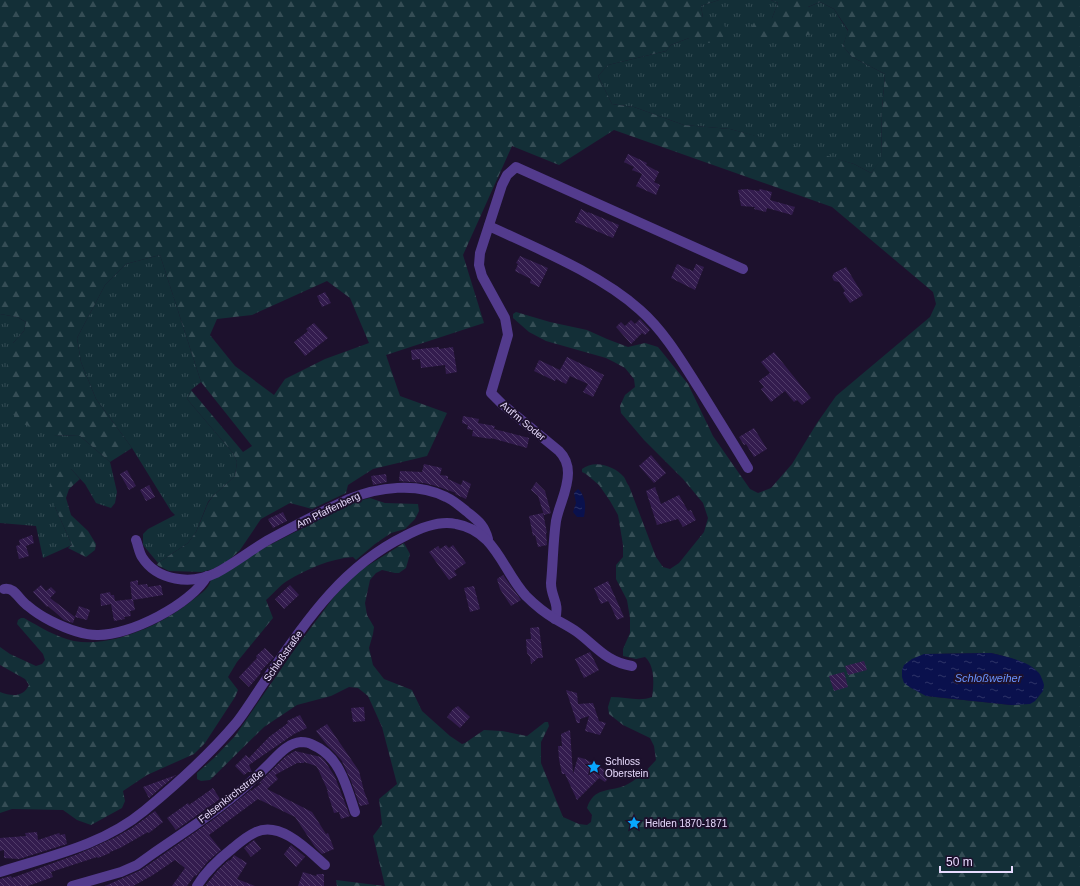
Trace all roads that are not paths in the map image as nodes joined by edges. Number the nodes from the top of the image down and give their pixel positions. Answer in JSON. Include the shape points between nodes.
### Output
{"nodes":[{"id":1,"x":489,"y":226,"type":"junction"},
{"id":2,"x":743,"y":269,"type":"dead end"},
{"id":3,"x":748,"y":468,"type":"dead end"},
{"id":4,"x":488,"y":539,"type":"junction"},
{"id":5,"x":136,"y":540,"type":"dead end"},
{"id":6,"x":207,"y":576,"type":"junction"},
{"id":7,"x":4,"y":588,"type":"dead end"},
{"id":8,"x":555,"y":619,"type":"junction"},
{"id":9,"x":632,"y":666,"type":"dead end"},
{"id":10,"x":355,"y":812,"type":"dead end"},
{"id":11,"x":325,"y":865,"type":"dead end"},
{"id":12,"x":0,"y":872,"type":"edge"},
{"id":13,"x":72,"y":886,"type":"edge"},
{"id":14,"x":197,"y":886,"type":"edge"}],
"edges":[{"from":1,"to":2,"type":"street","name":"Auf'm Soder","via":[[507,175],[516,167]]},
{"from":1,"to":3,"type":"street","via":[[588,274],[640,310],[670,345],[724,426]]},
{"from":1,"to":8,"type":"street","name":"Auf'm Soder","via":[[480,253],[479,265],[482,276],[505,318],[508,335],[491,393],[559,451],[567,465],[566,486],[556,521],[551,583],[557,605]]},
{"from":4,"to":6,"type":"street","name":"Am Pfaffenberg","via":[[482,525],[446,497],[407,488],[376,491],[363,493],[331,507]]},
{"from":4,"to":8,"type":"street","name":"Schloßstraße","via":[[525,595]]},
{"from":4,"to":12,"type":"street","name":"Schloßstraße","via":[[468,527],[456,523],[443,523],[410,533],[367,558],[321,604],[238,720],[211,751],[143,812],[119,829],[88,844]]},
{"from":5,"to":6,"type":"street","name":"Am Pfaffenberg","via":[[146,563],[161,575],[181,579]]},
{"from":6,"to":7,"type":"street","name":"Am Pfaffenberg","via":[[186,599],[157,617],[140,625],[99,636],[79,633],[51,621]]},
{"from":8,"to":9,"type":"street","name":"Schloßstraße","via":[[575,630],[608,658],[620,665]]},
{"from":10,"to":13,"type":"street","name":"Felsenkirchstraße","via":[[345,781],[333,760],[319,747],[309,743],[293,744],[284,749],[250,783],[142,862],[121,872]]},
{"from":11,"to":14,"type":"street","via":[[291,838],[264,830],[250,835],[225,854],[207,871]]}]}
